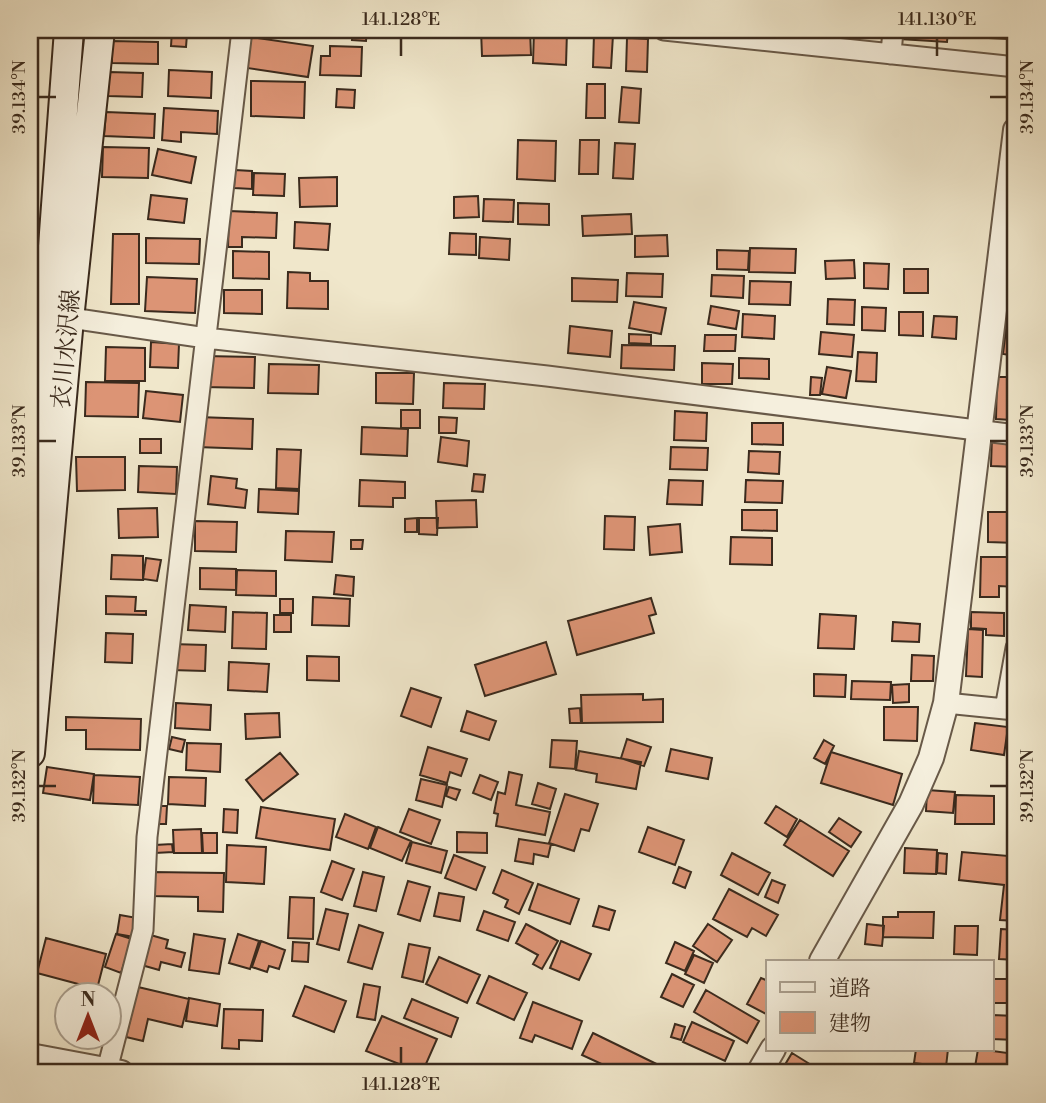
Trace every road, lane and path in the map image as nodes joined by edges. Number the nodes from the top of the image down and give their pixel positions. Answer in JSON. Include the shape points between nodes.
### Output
{"nodes":[{"id":1,"x":69,"y":30,"type":"edge"},
{"id":2,"x":100,"y":30,"type":"edge"},
{"id":3,"x":243,"y":30,"type":"edge"},
{"id":4,"x":664,"y":30,"type":"edge"},
{"id":5,"x":893,"y":30,"type":"edge"},
{"id":6,"x":711,"y":32,"type":"edge"},
{"id":7,"x":891,"y":54,"type":"junction"},
{"id":8,"x":1016,"y":67,"type":"edge"},
{"id":9,"x":1016,"y":130,"type":"edge"},
{"id":10,"x":49,"y":315,"type":"edge"},
{"id":11,"x":206,"y":338,"type":"junction"},
{"id":12,"x":981,"y":430,"type":"junction"},
{"id":13,"x":1016,"y":435,"type":"edge"},
{"id":14,"x":30,"y":494,"type":"edge"},
{"id":15,"x":1016,"y":648,"type":"edge"},
{"id":16,"x":946,"y":703,"type":"junction"},
{"id":17,"x":1011,"y":710,"type":"edge"},
{"id":18,"x":30,"y":752,"type":"edge"},
{"id":19,"x":823,"y":960,"type":"edge"},
{"id":20,"x":772,"y":1050,"type":"edge"},
{"id":21,"x":30,"y":1056,"type":"edge"},
{"id":22,"x":114,"y":1071,"type":"edge"},
{"id":23,"x":759,"y":1073,"type":"edge"}],
"edges":[{"from":1,"to":10,"type":"main road","name":"衣川水沢線"},
{"from":2,"to":10,"type":"main road","name":"衣川水沢線"},
{"from":3,"to":11,"type":"street"},
{"from":4,"to":6,"type":"street"},
{"from":5,"to":7,"type":"street"},
{"from":6,"to":7,"type":"street"},
{"from":7,"to":8,"type":"street"},
{"from":9,"to":12,"type":"street"},
{"from":10,"to":11,"type":"street"},
{"from":10,"to":14,"type":"main road","name":"衣川水沢線"},
{"from":10,"to":18,"type":"main road","name":"衣川水沢線"},
{"from":11,"to":12,"type":"street"},
{"from":11,"to":22,"type":"street","via":[[147,837],[143,929]]},
{"from":12,"to":13,"type":"street"},
{"from":12,"to":16,"type":"street"},
{"from":15,"to":17,"type":"street"},
{"from":16,"to":17,"type":"street"},
{"from":16,"to":19,"type":"street","via":[[931,758],[911,804]]},
{"from":20,"to":23,"type":"street"},
{"from":21,"to":22,"type":"street"}]}
